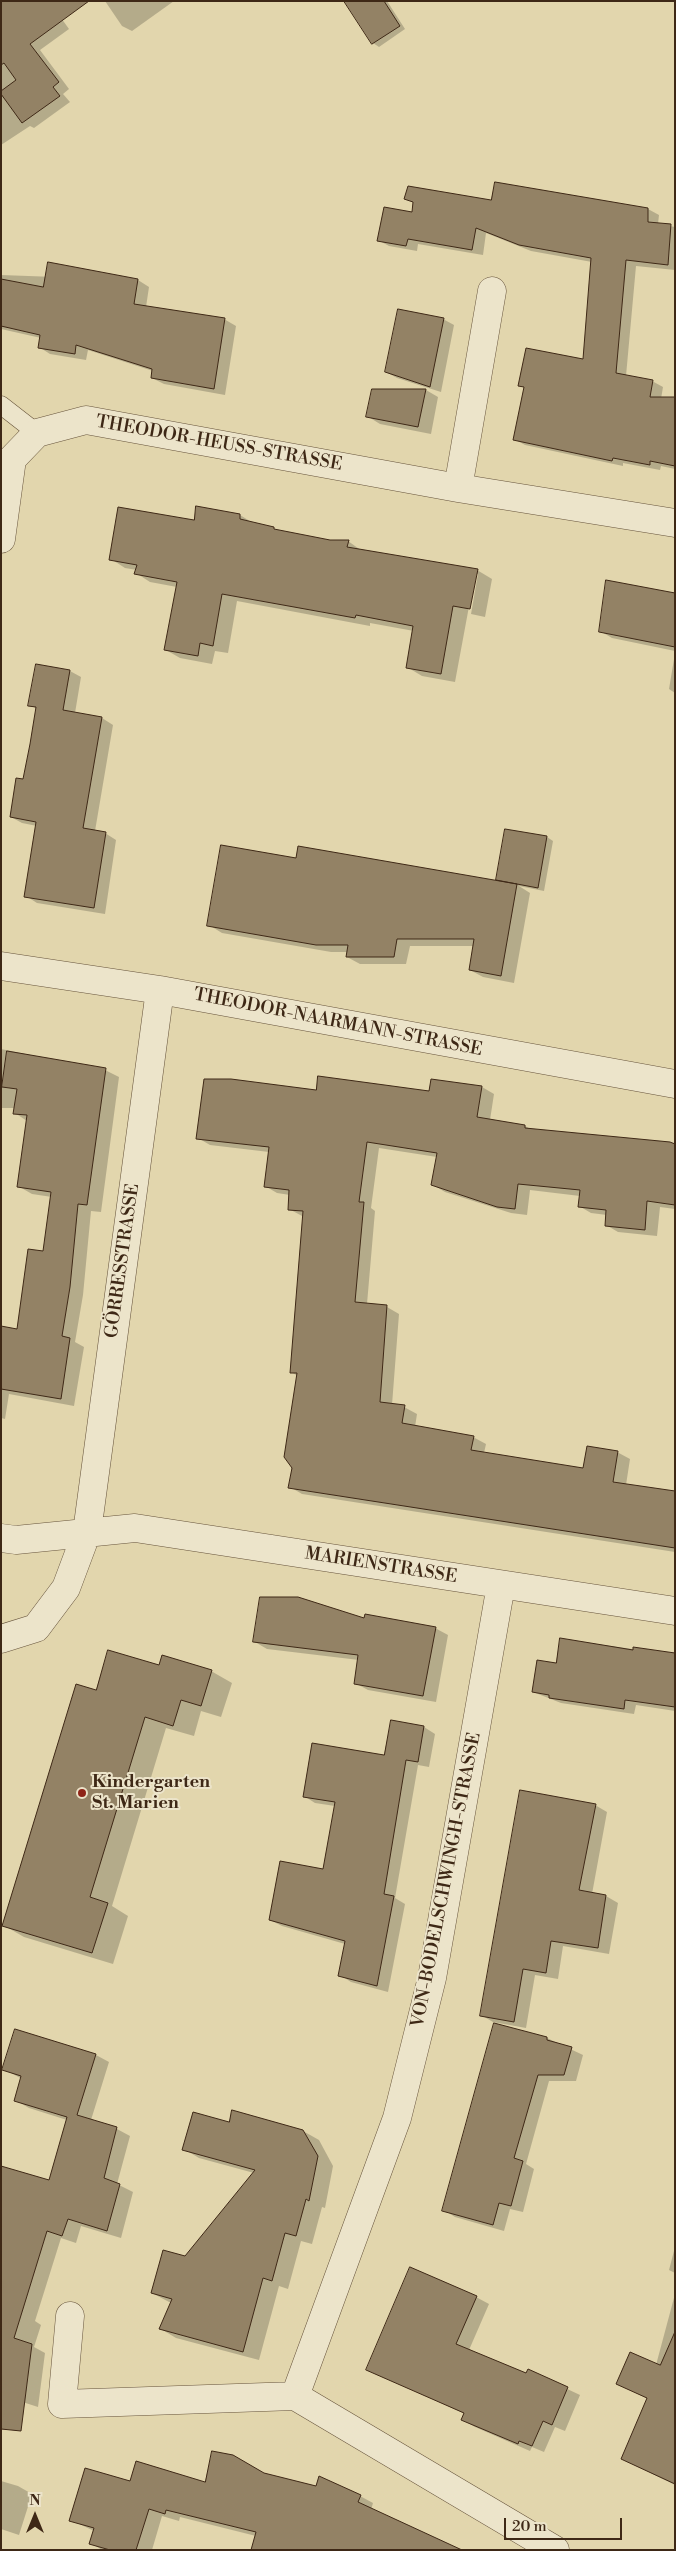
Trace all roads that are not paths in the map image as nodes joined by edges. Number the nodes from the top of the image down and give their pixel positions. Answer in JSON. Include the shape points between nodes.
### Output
{"nodes":[{"id":1,"x":492,"y":291,"type":"dead end"},
{"id":2,"x":1,"y":405,"type":"edge"},
{"id":3,"x":37,"y":433,"type":"junction"},
{"id":4,"x":458,"y":488,"type":"junction"},
{"id":5,"x":675,"y":523,"type":"edge"},
{"id":6,"x":1,"y":539,"type":"edge"},
{"id":7,"x":1,"y":966,"type":"edge"},
{"id":8,"x":160,"y":990,"type":"junction"},
{"id":9,"x":675,"y":1084,"type":"edge"},
{"id":10,"x":87,"y":1532,"type":"junction"},
{"id":11,"x":1,"y":1538,"type":"edge"},
{"id":12,"x":501,"y":1585,"type":"junction"},
{"id":13,"x":675,"y":1610,"type":"edge"},
{"id":14,"x":1,"y":1639,"type":"edge"},
{"id":15,"x":70,"y":2316,"type":"dead end"},
{"id":16,"x":295,"y":2396,"type":"junction"},
{"id":17,"x":555,"y":2550,"type":"edge"}],
"edges":[{"from":1,"to":4,"type":"street"},
{"from":2,"to":3,"type":"lane"},
{"from":3,"to":4,"type":"street","name":"THEODOR-HEUSS-STRASSE","via":[[86,420]]},
{"from":3,"to":6,"type":"street","via":[[12,459]]},
{"from":4,"to":5,"type":"street","name":"THEODOR-HEUSS-STRASSE"},
{"from":7,"to":8,"type":"street","name":"THEODOR-NAARMANN-STRASSE"},
{"from":8,"to":9,"type":"street","name":"THEODOR-NAARMANN-STRASSE"},
{"from":8,"to":10,"type":"street","name":"GÖRRESSTRASSE"},
{"from":10,"to":11,"type":"street","name":"MARIENSTRASSE","via":[[16,1540]]},
{"from":10,"to":12,"type":"street","name":"MARIENSTRASSE","via":[[135,1528]]},
{"from":10,"to":14,"type":"street","via":[[66,1588],[36,1628]]},
{"from":12,"to":13,"type":"street","name":"MARIENSTRASSE"},
{"from":12,"to":16,"type":"street","name":"VON-BODELSCHWINGH-STRASSE","via":[[432,1978],[397,2118]]},
{"from":15,"to":16,"type":"street","via":[[62,2404]]},
{"from":16,"to":17,"type":"street"}]}
